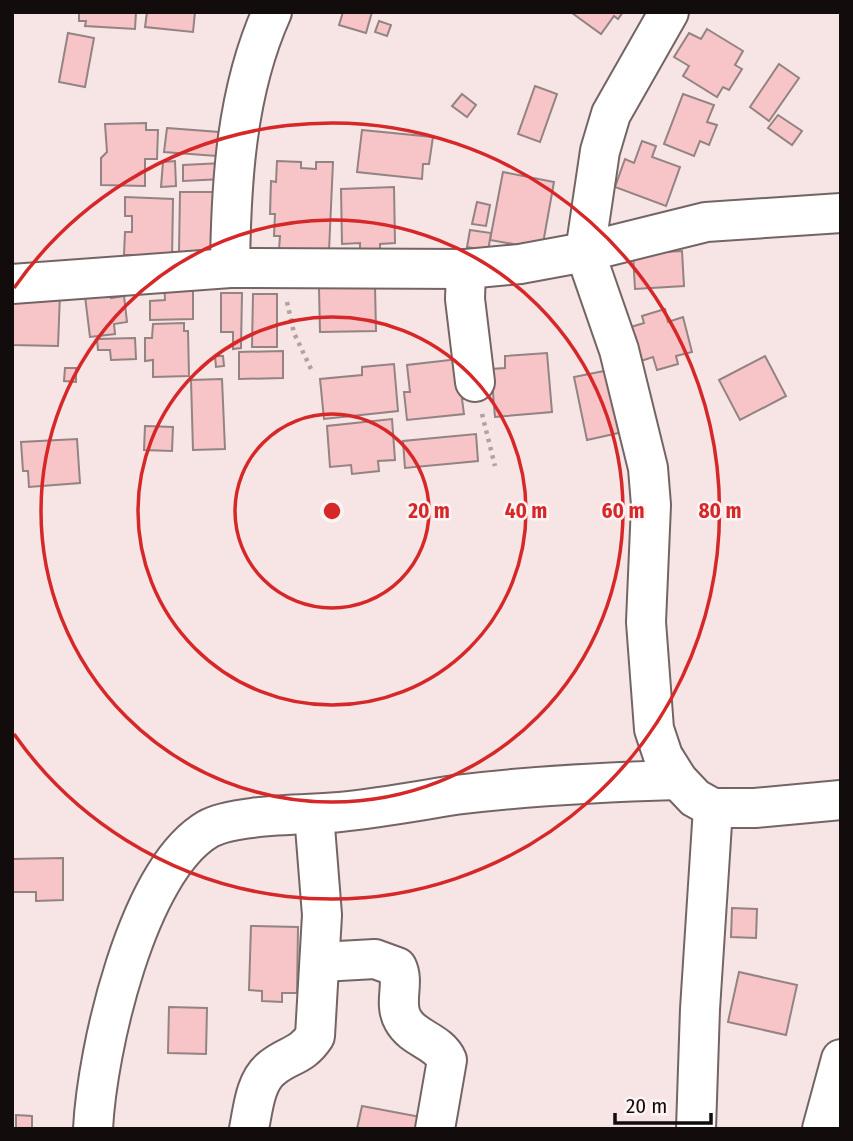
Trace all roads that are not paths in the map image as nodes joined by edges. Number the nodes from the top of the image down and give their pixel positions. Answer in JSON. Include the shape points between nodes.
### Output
{"nodes":[{"id":1,"x":272,"y":12,"type":"edge"},
{"id":2,"x":669,"y":12,"type":"edge"},
{"id":3,"x":841,"y":213,"type":"edge"},
{"id":4,"x":585,"y":252,"type":"junction"},
{"id":5,"x":230,"y":268,"type":"junction"},
{"id":6,"x":466,"y":269,"type":"junction"},
{"id":7,"x":12,"y":284,"type":"edge"},
{"id":8,"x":475,"y":382,"type":"road end"},
{"id":9,"x":678,"y":780,"type":"junction"},
{"id":10,"x":841,"y":800,"type":"edge"},
{"id":11,"x":713,"y":808,"type":"junction"},
{"id":12,"x":314,"y":814,"type":"junction"},
{"id":13,"x":321,"y":962,"type":"junction"},
{"id":14,"x":841,"y":1059,"type":"edge"},
{"id":15,"x":93,"y":1129,"type":"edge"},
{"id":16,"x":249,"y":1129,"type":"edge"},
{"id":17,"x":435,"y":1129,"type":"edge"},
{"id":18,"x":696,"y":1129,"type":"edge"},
{"id":19,"x":822,"y":1129,"type":"edge"}],
"edges":[{"from":1,"to":5,"type":"street","via":[[248,86],[235,155]]},
{"from":2,"to":4,"type":"street","via":[[611,114],[598,162]]},
{"from":3,"to":4,"type":"street","via":[[706,222]]},
{"from":4,"to":6,"type":"street"},
{"from":4,"to":9,"type":"street","via":[[619,350],[648,468],[646,622],[653,729]]},
{"from":5,"to":6,"type":"street"},
{"from":5,"to":7,"type":"street"},
{"from":6,"to":8,"type":"street"},
{"from":9,"to":11,"type":"street"},
{"from":9,"to":12,"type":"street","via":[[518,789]]},
{"from":10,"to":11,"type":"street"},
{"from":11,"to":18,"type":"street"},
{"from":12,"to":13,"type":"street","via":[[321,879]]},
{"from":12,"to":15,"type":"street","via":[[210,828],[181,850],[165,872],[122,979],[104,1048]]},
{"from":13,"to":16,"type":"street","via":[[315,1036],[305,1050],[271,1068],[258,1087]]},
{"from":13,"to":17,"type":"street","via":[[375,959],[397,967],[397,1007],[403,1021],[447,1060]]},
{"from":14,"to":19,"type":"street"}]}
